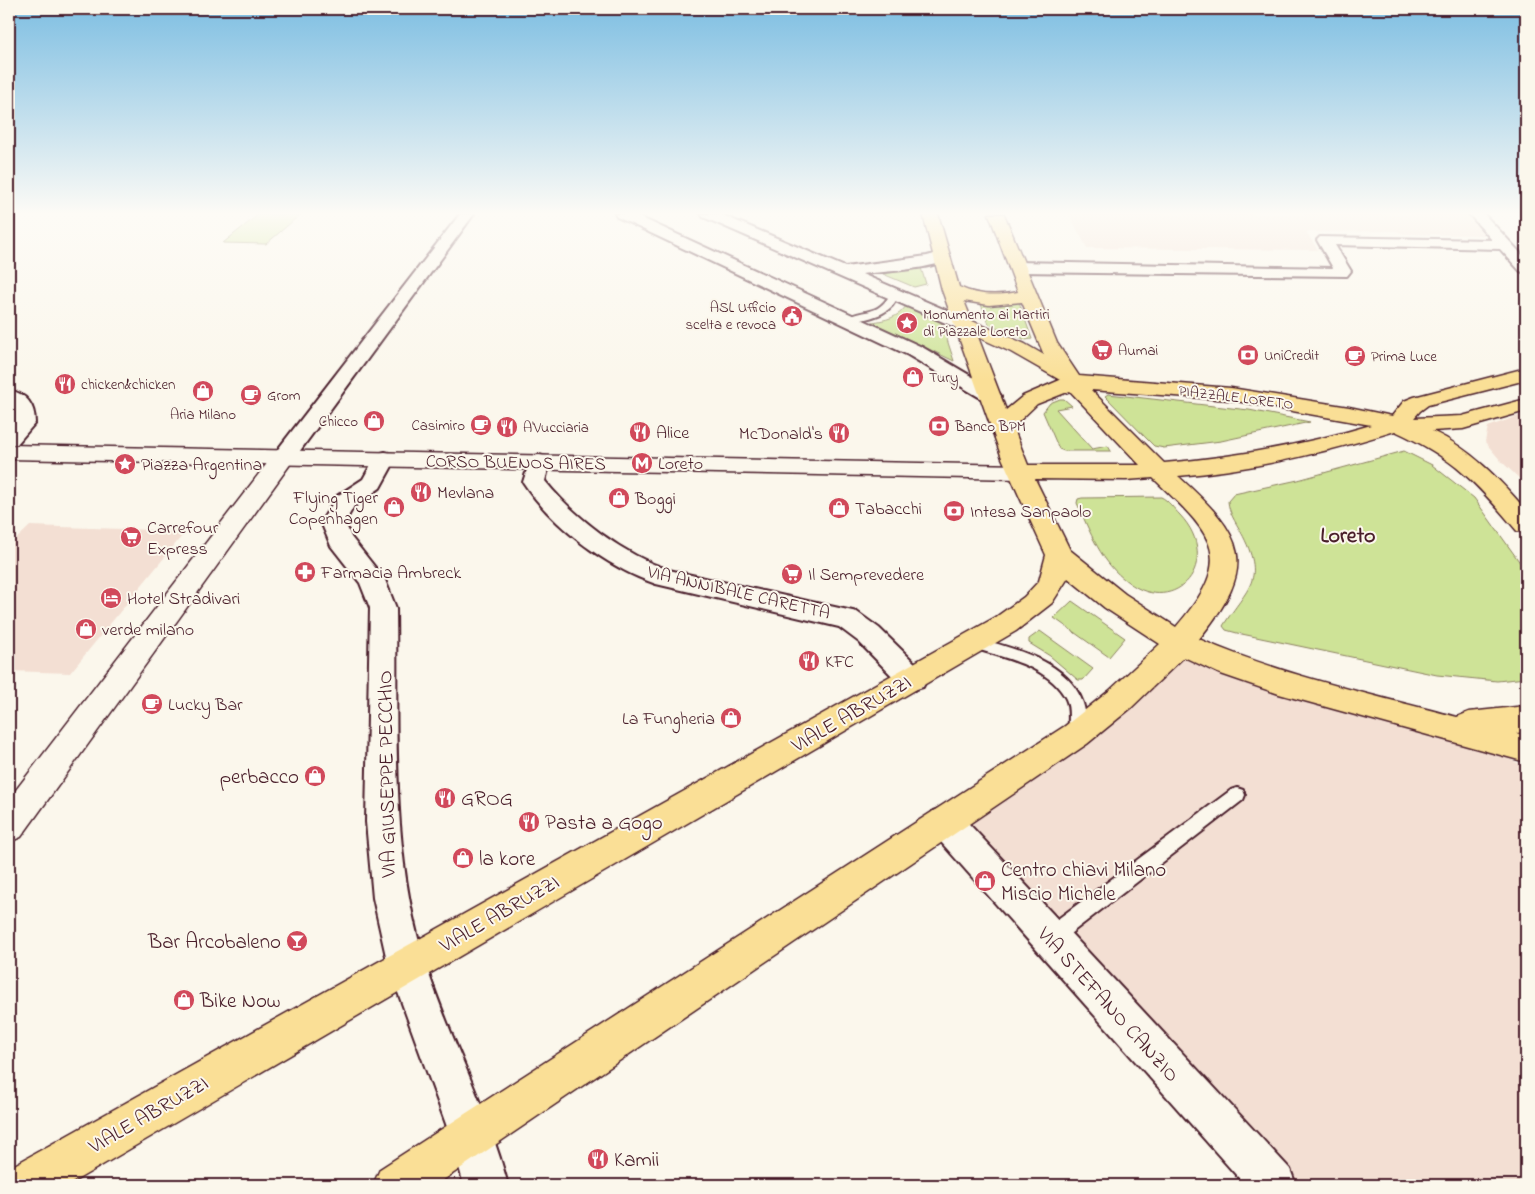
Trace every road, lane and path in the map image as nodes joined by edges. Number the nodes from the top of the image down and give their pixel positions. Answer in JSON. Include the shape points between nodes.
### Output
{"nodes":[{"id":1,"x":424,"y":270,"type":"edge"},
{"id":2,"x":741,"y":270,"type":"edge"},
{"id":3,"x":835,"y":270,"type":"edge"},
{"id":4,"x":860,"y":270,"type":"edge"},
{"id":5,"x":945,"y":270,"type":"edge"},
{"id":6,"x":1018,"y":270,"type":"edge"},
{"id":7,"x":1164,"y":270,"type":"edge"},
{"id":8,"x":1342,"y":270,"type":"edge"},
{"id":9,"x":840,"y":272,"type":"junction"},
{"id":10,"x":951,"y":290,"type":"junction"},
{"id":11,"x":894,"y":295,"type":"junction"},
{"id":12,"x":1028,"y":295,"type":"junction"},
{"id":13,"x":849,"y":320,"type":"junction"},
{"id":14,"x":964,"y":324,"type":"junction"},
{"id":15,"x":1526,"y":374,"type":"edge"},
{"id":16,"x":1073,"y":382,"type":"junction"},
{"id":17,"x":9,"y":396,"type":"edge"},
{"id":18,"x":991,"y":396,"type":"junction"},
{"id":19,"x":1526,"y":404,"type":"edge"},
{"id":20,"x":1458,"y":422,"type":"junction"},
{"id":21,"x":1397,"y":424,"type":"junction"},
{"id":22,"x":1002,"y":425,"type":"junction"},
{"id":23,"x":9,"y":439,"type":"edge"},
{"id":24,"x":9,"y":452,"type":"edge"},
{"id":25,"x":1457,"y":455,"type":"junction"},
{"id":26,"x":282,"y":458,"type":"junction"},
{"id":27,"x":385,"y":459,"type":"junction"},
{"id":28,"x":539,"y":462,"type":"junction"},
{"id":29,"x":1159,"y":471,"type":"junction"},
{"id":30,"x":1020,"y":472,"type":"junction"},
{"id":31,"x":1524,"y":519,"type":"edge"},
{"id":32,"x":1058,"y":554,"type":"junction"},
{"id":33,"x":975,"y":643,"type":"junction"},
{"id":34,"x":1180,"y":643,"type":"junction"},
{"id":35,"x":913,"y":679,"type":"junction"},
{"id":36,"x":1526,"y":719,"type":"edge"},
{"id":37,"x":1447,"y":726,"type":"junction"},
{"id":38,"x":1076,"y":735,"type":"junction"},
{"id":39,"x":1526,"y":748,"type":"edge"},
{"id":40,"x":1526,"y":763,"type":"edge"},
{"id":41,"x":1237,"y":795,"type":"dead end"},
{"id":42,"x":944,"y":822,"type":"junction"},
{"id":43,"x":9,"y":826,"type":"edge"},
{"id":44,"x":1049,"y":938,"type":"junction"},
{"id":45,"x":407,"y":965,"type":"junction"},
{"id":46,"x":471,"y":1136,"type":"junction"},
{"id":47,"x":24,"y":1185,"type":"edge"},
{"id":48,"x":396,"y":1185,"type":"edge"},
{"id":49,"x":486,"y":1185,"type":"edge"},
{"id":50,"x":1274,"y":1185,"type":"edge"}],
"edges":[{"from":1,"to":26,"type":"street"},
{"from":2,"to":13,"type":"street"},
{"from":3,"to":9,"type":"street"},
{"from":4,"to":9,"type":"street"},
{"from":5,"to":10,"type":"main road"},
{"from":6,"to":12,"type":"main road"},
{"from":7,"to":8,"type":"street","via":[[1341,273]]},
{"from":9,"to":11,"type":"street"},
{"from":10,"to":12,"type":"main road","via":[[968,297],[992,300]]},
{"from":10,"to":14,"type":"main road"},
{"from":11,"to":13,"type":"lane","via":[[891,304],[876,313]]},
{"from":11,"to":14,"type":"street"},
{"from":12,"to":16,"type":"main road","via":[[1050,351]]},
{"from":13,"to":18,"type":"street","via":[[930,359]]},
{"from":14,"to":16,"type":"main road","via":[[1018,348]]},
{"from":14,"to":18,"type":"main road"},
{"from":15,"to":21,"type":"main road","via":[[1421,401],[1409,408]]},
{"from":16,"to":21,"type":"main road","name":"PIAZZALE LORETO","via":[[1268,399]]},
{"from":16,"to":22,"type":"main road","name":"PIAZZALE LORETO","via":[[1030,400]]},
{"from":16,"to":29,"type":"main road"},
{"from":17,"to":23,"type":"street","via":[[25,409],[24,423]]},
{"from":18,"to":22,"type":"main road"},
{"from":19,"to":20,"type":"main road"},
{"from":20,"to":21,"type":"main road"},
{"from":20,"to":25,"type":"main road","via":[[1451,430],[1451,442]]},
{"from":21,"to":25,"type":"main road","name":"PIAZZALE LORETO"},
{"from":21,"to":29,"type":"main road","via":[[1278,456]]},
{"from":22,"to":30,"type":"main road"},
{"from":24,"to":26,"type":"main road"},
{"from":25,"to":31,"type":"main road","name":"PIAZZALE LORETO","via":[[1487,480]]},
{"from":26,"to":27,"type":"main road","name":"CORSO BUENOS AIRES"},
{"from":26,"to":43,"type":"main road"},
{"from":27,"to":28,"type":"main road","name":"CORSO BUENOS AIRES"},
{"from":27,"to":45,"type":"street","name":"VIA GIUSEPPE PECCHIO","via":[[372,483],[348,498],[337,511],[333,527],[372,580],[382,608],[385,851],[391,898]]},
{"from":28,"to":30,"type":"main road","name":"CORSO BUENOS AIRES"},
{"from":28,"to":35,"type":"street","name":"VIA ANNIBALE CARETTA","via":[[534,482],[548,502],[627,562],[657,576],[847,619],[869,635]]},
{"from":29,"to":30,"type":"main road"},
{"from":29,"to":34,"type":"main road","via":[[1208,520],[1222,538],[1226,552],[1220,584]]},
{"from":30,"to":32,"type":"main road"},
{"from":32,"to":33,"type":"main road","name":"VIALE ABRUZZI","via":[[1056,576],[1041,598]]},
{"from":32,"to":34,"type":"main road","via":[[1114,601]]},
{"from":33,"to":35,"type":"main road","name":"VIALE ABRUZZI"},
{"from":33,"to":38,"type":"lane","via":[[1026,658],[1056,678],[1078,709]]},
{"from":34,"to":37,"type":"main road","via":[[1229,665],[1279,682]]},
{"from":34,"to":38,"type":"main road","via":[[1137,686]]},
{"from":35,"to":45,"type":"main road","name":"VIALE ABRUZZI"},
{"from":36,"to":37,"type":"main road"},
{"from":37,"to":39,"type":"main road"},
{"from":37,"to":40,"type":"main road"},
{"from":38,"to":42,"type":"main road"},
{"from":41,"to":44,"type":"lane"},
{"from":42,"to":44,"type":"street","name":"VIA STEFANO CANZIO"},
{"from":42,"to":46,"type":"main road"},
{"from":44,"to":50,"type":"street","name":"VIA STEFANO CANZIO"},
{"from":45,"to":46,"type":"street","name":"VIA GIUSEPPE PECCHIO"},
{"from":45,"to":47,"type":"main road","name":"VIALE ABRUZZI"},
{"from":46,"to":48,"type":"main road"},
{"from":46,"to":49,"type":"street","name":"VIA GIUSEPPE PECCHIO"}]}
